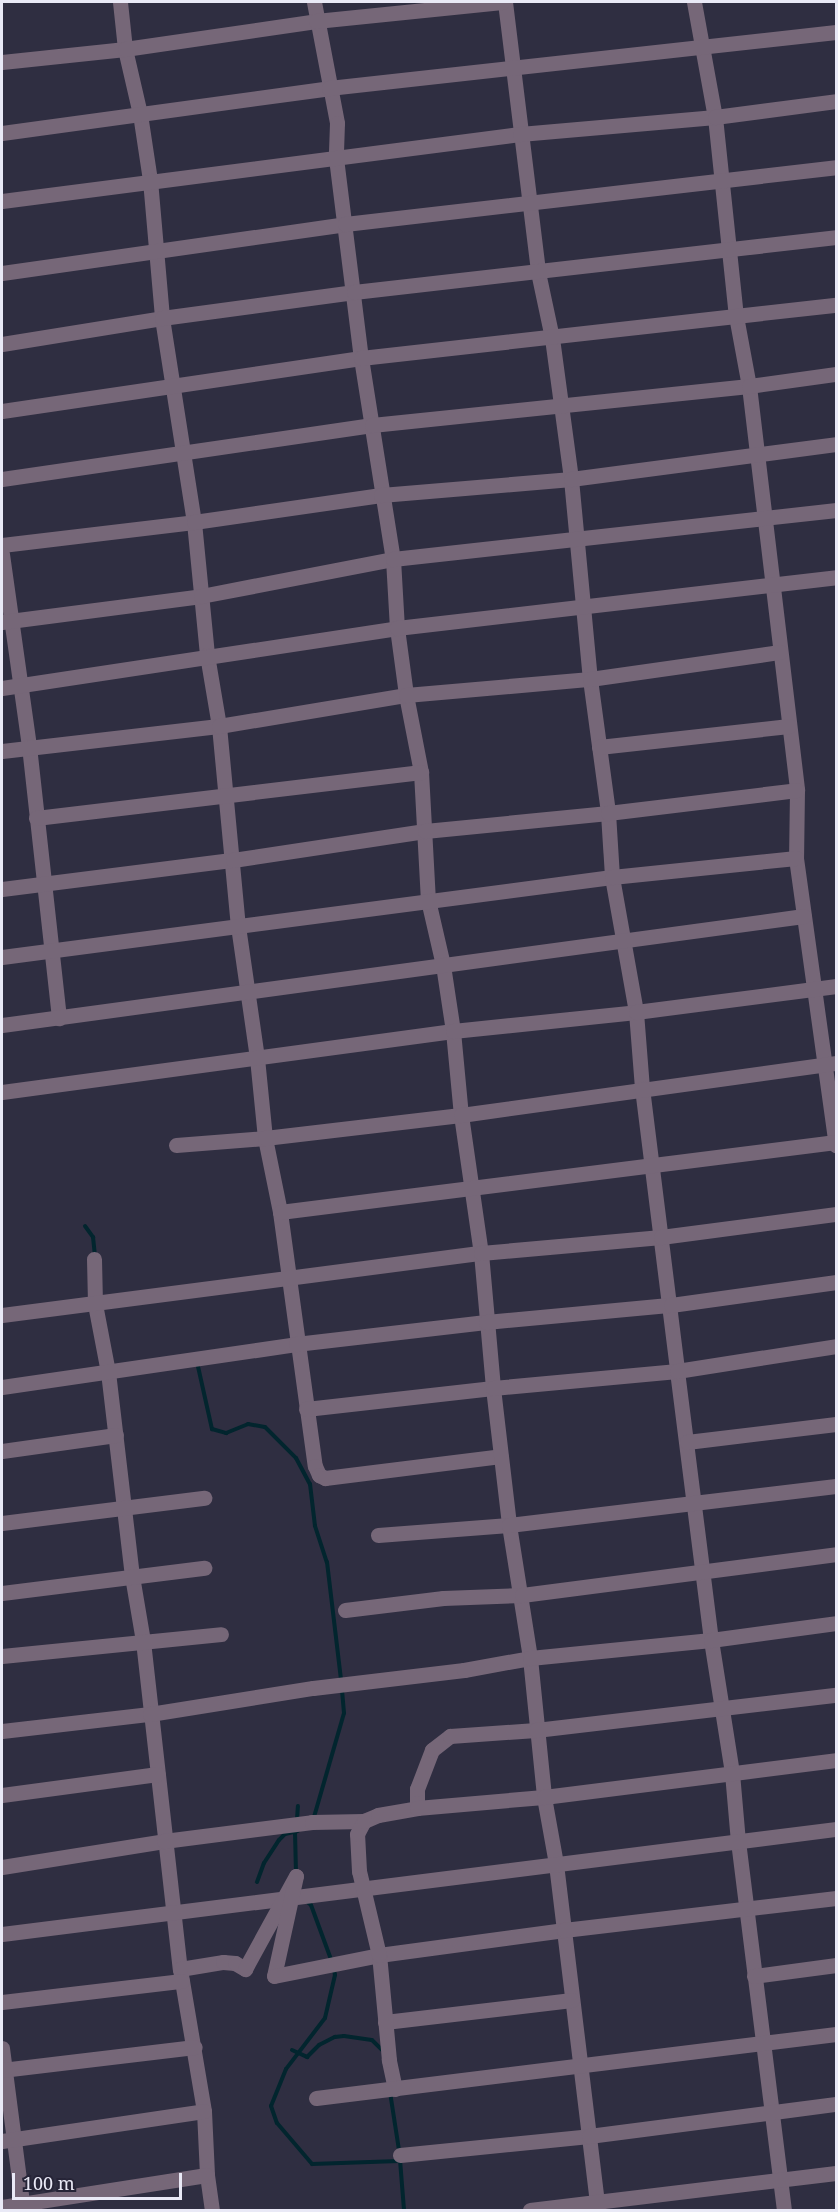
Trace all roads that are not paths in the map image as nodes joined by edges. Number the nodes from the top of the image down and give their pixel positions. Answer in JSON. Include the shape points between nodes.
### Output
{"nodes":[{"id":1,"x":120,"y":2,"type":"edge"},
{"id":2,"x":314,"y":2,"type":"edge"},
{"id":3,"x":503,"y":2,"type":"edge"},
{"id":4,"x":694,"y":2,"type":"edge"},
{"id":5,"x":316,"y":21,"type":"junction"},
{"id":6,"x":837,"y":32,"type":"edge"},
{"id":7,"x":700,"y":45,"type":"junction"},
{"id":8,"x":125,"y":49,"type":"junction"},
{"id":9,"x":2,"y":62,"type":"edge"},
{"id":10,"x":513,"y":69,"type":"junction"},
{"id":11,"x":329,"y":88,"type":"junction"},
{"id":12,"x":837,"y":101,"type":"edge"},
{"id":13,"x":140,"y":114,"type":"junction"},
{"id":14,"x":715,"y":117,"type":"junction"},
{"id":15,"x":2,"y":133,"type":"edge"},
{"id":16,"x":520,"y":134,"type":"junction"},
{"id":17,"x":336,"y":158,"type":"junction"},
{"id":18,"x":837,"y":168,"type":"edge"},
{"id":19,"x":150,"y":180,"type":"junction"},
{"id":20,"x":723,"y":182,"type":"junction"},
{"id":21,"x":2,"y":201,"type":"edge"},
{"id":22,"x":529,"y":203,"type":"junction"},
{"id":23,"x":345,"y":224,"type":"junction"},
{"id":24,"x":837,"y":237,"type":"edge"},
{"id":25,"x":155,"y":249,"type":"junction"},
{"id":26,"x":730,"y":249,"type":"junction"},
{"id":27,"x":538,"y":272,"type":"junction"},
{"id":28,"x":2,"y":273,"type":"edge"},
{"id":29,"x":354,"y":292,"type":"junction"},
{"id":30,"x":837,"y":305,"type":"edge"},
{"id":31,"x":736,"y":316,"type":"junction"},
{"id":32,"x":162,"y":318,"type":"junction"},
{"id":33,"x":552,"y":338,"type":"junction"},
{"id":34,"x":2,"y":344,"type":"edge"},
{"id":35,"x":361,"y":358,"type":"junction"},
{"id":36,"x":837,"y":374,"type":"edge"},
{"id":37,"x":174,"y":384,"type":"junction"},
{"id":38,"x":749,"y":386,"type":"junction"},
{"id":39,"x":560,"y":406,"type":"junction"},
{"id":40,"x":2,"y":411,"type":"edge"},
{"id":41,"x":372,"y":425,"type":"junction"},
{"id":42,"x":837,"y":444,"type":"edge"},
{"id":43,"x":183,"y":453,"type":"junction"},
{"id":44,"x":757,"y":456,"type":"junction"},
{"id":45,"x":2,"y":479,"type":"edge"},
{"id":46,"x":571,"y":479,"type":"junction"},
{"id":47,"x":381,"y":495,"type":"junction"},
{"id":48,"x":837,"y":510,"type":"edge"},
{"id":49,"x":765,"y":519,"type":"junction"},
{"id":50,"x":194,"y":522,"type":"junction"},
{"id":51,"x":577,"y":541,"type":"junction"},
{"id":52,"x":2,"y":545,"type":"edge"},
{"id":53,"x":2,"y":554,"type":"edge"},
{"id":54,"x":393,"y":560,"type":"junction"},
{"id":55,"x":837,"y":577,"type":"edge"},
{"id":56,"x":772,"y":584,"type":"junction"},
{"id":57,"x":201,"y":596,"type":"junction"},
{"id":58,"x":584,"y":608,"type":"junction"},
{"id":59,"x":7,"y":621,"type":"edge"},
{"id":60,"x":397,"y":628,"type":"junction"},
{"id":61,"x":780,"y":652,"type":"junction"},
{"id":62,"x":207,"y":655,"type":"junction"},
{"id":63,"x":590,"y":679,"type":"junction"},
{"id":64,"x":20,"y":687,"type":"junction"},
{"id":65,"x":2,"y":688,"type":"edge"},
{"id":66,"x":406,"y":695,"type":"junction"},
{"id":67,"x":219,"y":726,"type":"junction"},
{"id":68,"x":789,"y":726,"type":"junction"},
{"id":69,"x":29,"y":746,"type":"junction"},
{"id":70,"x":599,"y":747,"type":"junction"},
{"id":71,"x":2,"y":751,"type":"edge"},
{"id":72,"x":421,"y":772,"type":"junction"},
{"id":73,"x":797,"y":790,"type":"junction"},
{"id":74,"x":226,"y":796,"type":"junction"},
{"id":75,"x":608,"y":813,"type":"junction"},
{"id":76,"x":36,"y":818,"type":"junction"},
{"id":77,"x":425,"y":831,"type":"junction"},
{"id":78,"x":796,"y":858,"type":"junction"},
{"id":79,"x":233,"y":860,"type":"junction"},
{"id":80,"x":612,"y":877,"type":"junction"},
{"id":81,"x":44,"y":885,"type":"junction"},
{"id":82,"x":2,"y":889,"type":"edge"},
{"id":83,"x":428,"y":900,"type":"junction"},
{"id":84,"x":804,"y":916,"type":"junction"},
{"id":85,"x":238,"y":926,"type":"junction"},
{"id":86,"x":622,"y":943,"type":"junction"},
{"id":87,"x":50,"y":950,"type":"junction"},
{"id":88,"x":2,"y":957,"type":"edge"},
{"id":89,"x":443,"y":965,"type":"junction"},
{"id":90,"x":837,"y":986,"type":"edge"},
{"id":91,"x":815,"y":988,"type":"junction"},
{"id":92,"x":248,"y":992,"type":"junction"},
{"id":93,"x":636,"y":1012,"type":"junction"},
{"id":94,"x":59,"y":1018,"type":"junction"},
{"id":95,"x":2,"y":1025,"type":"edge"},
{"id":96,"x":453,"y":1031,"type":"junction"},
{"id":97,"x":257,"y":1058,"type":"junction"},
{"id":98,"x":831,"y":1064,"type":"edge"},
{"id":99,"x":642,"y":1088,"type":"junction"},
{"id":100,"x":2,"y":1092,"type":"edge"},
{"id":101,"x":461,"y":1115,"type":"junction"},
{"id":102,"x":265,"y":1138,"type":"junction"},
{"id":103,"x":176,"y":1144,"type":"dead end"},
{"id":104,"x":836,"y":1144,"type":"edge"},
{"id":105,"x":654,"y":1166,"type":"junction"},
{"id":106,"x":472,"y":1188,"type":"junction"},
{"id":107,"x":280,"y":1212,"type":"junction"},
{"id":108,"x":837,"y":1214,"type":"edge"},
{"id":109,"x":661,"y":1237,"type":"junction"},
{"id":110,"x":481,"y":1254,"type":"junction"},
{"id":111,"x":94,"y":1259,"type":"dead end"},
{"id":112,"x":288,"y":1278,"type":"junction"},
{"id":113,"x":837,"y":1282,"type":"edge"},
{"id":114,"x":95,"y":1304,"type":"junction"},
{"id":115,"x":671,"y":1305,"type":"junction"},
{"id":116,"x":2,"y":1315,"type":"edge"},
{"id":117,"x":486,"y":1322,"type":"junction"},
{"id":118,"x":296,"y":1344,"type":"junction"},
{"id":119,"x":837,"y":1346,"type":"edge"},
{"id":120,"x":677,"y":1371,"type":"junction"},
{"id":121,"x":108,"y":1372,"type":"junction"},
{"id":122,"x":2,"y":1387,"type":"edge"},
{"id":123,"x":493,"y":1388,"type":"junction"},
{"id":124,"x":306,"y":1409,"type":"junction"},
{"id":125,"x":837,"y":1424,"type":"edge"},
{"id":126,"x":116,"y":1435,"type":"junction"},
{"id":127,"x":687,"y":1442,"type":"junction"},
{"id":128,"x":2,"y":1451,"type":"edge"},
{"id":129,"x":501,"y":1456,"type":"junction"},
{"id":130,"x":837,"y":1486,"type":"edge"},
{"id":131,"x":204,"y":1498,"type":"dead end"},
{"id":132,"x":694,"y":1501,"type":"junction"},
{"id":133,"x":124,"y":1508,"type":"junction"},
{"id":134,"x":2,"y":1523,"type":"edge"},
{"id":135,"x":509,"y":1525,"type":"junction"},
{"id":136,"x":378,"y":1535,"type":"dead end"},
{"id":137,"x":837,"y":1554,"type":"edge"},
{"id":138,"x":204,"y":1568,"type":"dead end"},
{"id":139,"x":703,"y":1571,"type":"junction"},
{"id":140,"x":132,"y":1576,"type":"junction"},
{"id":141,"x":2,"y":1593,"type":"edge"},
{"id":142,"x":522,"y":1595,"type":"junction"},
{"id":143,"x":345,"y":1610,"type":"dead end"},
{"id":144,"x":837,"y":1623,"type":"edge"},
{"id":145,"x":221,"y":1634,"type":"dead end"},
{"id":146,"x":711,"y":1640,"type":"junction"},
{"id":147,"x":143,"y":1641,"type":"junction"},
{"id":148,"x":2,"y":1656,"type":"edge"},
{"id":149,"x":530,"y":1658,"type":"junction"},
{"id":150,"x":837,"y":1695,"type":"edge"},
{"id":151,"x":721,"y":1710,"type":"junction"},
{"id":152,"x":150,"y":1714,"type":"junction"},
{"id":153,"x":536,"y":1730,"type":"junction"},
{"id":154,"x":2,"y":1731,"type":"edge"},
{"id":155,"x":837,"y":1760,"type":"edge"},
{"id":156,"x":732,"y":1773,"type":"junction"},
{"id":157,"x":158,"y":1774,"type":"junction"},
{"id":158,"x":2,"y":1795,"type":"edge"},
{"id":159,"x":544,"y":1797,"type":"junction"},
{"id":160,"x":417,"y":1808,"type":"junction"},
{"id":161,"x":364,"y":1821,"type":"junction"},
{"id":162,"x":837,"y":1829,"type":"edge"},
{"id":163,"x":164,"y":1841,"type":"junction"},
{"id":164,"x":738,"y":1841,"type":"junction"},
{"id":165,"x":556,"y":1864,"type":"junction"},
{"id":166,"x":2,"y":1867,"type":"edge"},
{"id":167,"x":362,"y":1888,"type":"junction"},
{"id":168,"x":837,"y":1898,"type":"edge"},
{"id":169,"x":746,"y":1910,"type":"junction"},
{"id":170,"x":174,"y":1914,"type":"junction"},
{"id":171,"x":564,"y":1930,"type":"junction"},
{"id":172,"x":2,"y":1934,"type":"edge"},
{"id":173,"x":380,"y":1956,"type":"junction"},
{"id":174,"x":837,"y":1965,"type":"edge"},
{"id":175,"x":181,"y":1975,"type":"junction"},
{"id":176,"x":754,"y":1976,"type":"junction"},
{"id":177,"x":572,"y":2000,"type":"junction"},
{"id":178,"x":2,"y":2002,"type":"edge"},
{"id":179,"x":385,"y":2022,"type":"junction"},
{"id":180,"x":837,"y":2034,"type":"edge"},
{"id":181,"x":763,"y":2045,"type":"junction"},
{"id":182,"x":2,"y":2048,"type":"edge"},
{"id":183,"x":195,"y":2048,"type":"junction"},
{"id":184,"x":578,"y":2064,"type":"junction"},
{"id":185,"x":3,"y":2070,"type":"edge"},
{"id":186,"x":395,"y":2089,"type":"junction"},
{"id":187,"x":316,"y":2098,"type":"dead end"},
{"id":188,"x":837,"y":2104,"type":"edge"},
{"id":189,"x":204,"y":2111,"type":"junction"},
{"id":190,"x":772,"y":2114,"type":"junction"},
{"id":191,"x":589,"y":2136,"type":"junction"},
{"id":192,"x":7,"y":2140,"type":"edge"},
{"id":193,"x":400,"y":2155,"type":"dead end"},
{"id":194,"x":837,"y":2174,"type":"edge"},
{"id":195,"x":207,"y":2175,"type":"junction"},
{"id":196,"x":780,"y":2182,"type":"junction"},
{"id":197,"x":2,"y":2207,"type":"edge"},
{"id":198,"x":598,"y":2207,"type":"edge"},
{"id":199,"x":23,"y":2208,"type":"edge"},
{"id":200,"x":212,"y":2211,"type":"edge"},
{"id":201,"x":530,"y":2211,"type":"edge"},
{"id":202,"x":784,"y":2211,"type":"edge"}],
"edges":[{"from":1,"to":8,"type":"street"},
{"from":2,"to":5,"type":"street"},
{"from":3,"to":5,"type":"street"},
{"from":3,"to":10,"type":"street"},
{"from":4,"to":7,"type":"street"},
{"from":5,"to":8,"type":"street"},
{"from":5,"to":11,"type":"street"},
{"from":6,"to":7,"type":"street"},
{"from":7,"to":10,"type":"street"},
{"from":7,"to":14,"type":"street"},
{"from":8,"to":9,"type":"street"},
{"from":8,"to":13,"type":"street"},
{"from":10,"to":11,"type":"street"},
{"from":10,"to":16,"type":"street"},
{"from":11,"to":13,"type":"street"},
{"from":11,"to":17,"type":"street","via":[[338,131]]},
{"from":12,"to":14,"type":"street"},
{"from":13,"to":15,"type":"street"},
{"from":13,"to":19,"type":"street"},
{"from":14,"to":16,"type":"street"},
{"from":14,"to":20,"type":"street"},
{"from":16,"to":17,"type":"street"},
{"from":16,"to":22,"type":"street"},
{"from":17,"to":19,"type":"street"},
{"from":17,"to":23,"type":"street"},
{"from":18,"to":20,"type":"street"},
{"from":19,"to":21,"type":"street"},
{"from":19,"to":25,"type":"street"},
{"from":20,"to":22,"type":"street"},
{"from":20,"to":26,"type":"street"},
{"from":22,"to":23,"type":"street"},
{"from":22,"to":27,"type":"street"},
{"from":23,"to":25,"type":"street"},
{"from":23,"to":29,"type":"street"},
{"from":24,"to":26,"type":"street"},
{"from":25,"to":28,"type":"street"},
{"from":25,"to":32,"type":"street"},
{"from":26,"to":27,"type":"street"},
{"from":26,"to":31,"type":"street"},
{"from":27,"to":29,"type":"street"},
{"from":27,"to":33,"type":"street"},
{"from":29,"to":32,"type":"street"},
{"from":29,"to":35,"type":"street"},
{"from":30,"to":31,"type":"street"},
{"from":31,"to":33,"type":"street"},
{"from":31,"to":38,"type":"street"},
{"from":32,"to":34,"type":"street"},
{"from":32,"to":37,"type":"street"},
{"from":33,"to":35,"type":"street"},
{"from":33,"to":39,"type":"street"},
{"from":35,"to":37,"type":"street"},
{"from":35,"to":41,"type":"street"},
{"from":36,"to":38,"type":"street"},
{"from":37,"to":40,"type":"street"},
{"from":37,"to":43,"type":"street"},
{"from":38,"to":39,"type":"street"},
{"from":38,"to":44,"type":"street"},
{"from":39,"to":41,"type":"street"},
{"from":39,"to":46,"type":"street"},
{"from":41,"to":43,"type":"street"},
{"from":41,"to":47,"type":"street"},
{"from":42,"to":44,"type":"street"},
{"from":43,"to":45,"type":"street"},
{"from":43,"to":50,"type":"street"},
{"from":44,"to":46,"type":"street"},
{"from":44,"to":49,"type":"street"},
{"from":46,"to":47,"type":"street"},
{"from":46,"to":51,"type":"street"},
{"from":47,"to":50,"type":"street"},
{"from":47,"to":54,"type":"street"},
{"from":48,"to":49,"type":"street"},
{"from":49,"to":51,"type":"street"},
{"from":49,"to":56,"type":"street"},
{"from":50,"to":52,"type":"street"},
{"from":50,"to":57,"type":"street"},
{"from":51,"to":54,"type":"street"},
{"from":51,"to":58,"type":"street"},
{"from":53,"to":59,"type":"street"},
{"from":54,"to":57,"type":"street"},
{"from":54,"to":60,"type":"street"},
{"from":55,"to":56,"type":"street"},
{"from":56,"to":58,"type":"street"},
{"from":56,"to":61,"type":"street"},
{"from":57,"to":59,"type":"street"},
{"from":57,"to":62,"type":"street"},
{"from":58,"to":60,"type":"street"},
{"from":58,"to":63,"type":"street"},
{"from":59,"to":64,"type":"street"},
{"from":60,"to":62,"type":"street"},
{"from":60,"to":66,"type":"street"},
{"from":61,"to":63,"type":"street"},
{"from":61,"to":68,"type":"street"},
{"from":62,"to":64,"type":"street"},
{"from":62,"to":67,"type":"street"},
{"from":63,"to":66,"type":"street"},
{"from":63,"to":70,"type":"street"},
{"from":64,"to":65,"type":"street"},
{"from":64,"to":69,"type":"street"},
{"from":66,"to":67,"type":"street"},
{"from":66,"to":72,"type":"street"},
{"from":67,"to":69,"type":"street"},
{"from":67,"to":74,"type":"street"},
{"from":68,"to":70,"type":"street"},
{"from":68,"to":73,"type":"street"},
{"from":69,"to":71,"type":"street"},
{"from":69,"to":76,"type":"street"},
{"from":70,"to":75,"type":"street"},
{"from":72,"to":74,"type":"street"},
{"from":72,"to":77,"type":"street"},
{"from":73,"to":75,"type":"street"},
{"from":73,"to":78,"type":"street"},
{"from":74,"to":76,"type":"street"},
{"from":74,"to":79,"type":"street"},
{"from":75,"to":77,"type":"street"},
{"from":75,"to":80,"type":"street"},
{"from":76,"to":81,"type":"street"},
{"from":77,"to":79,"type":"street"},
{"from":77,"to":83,"type":"street"},
{"from":78,"to":80,"type":"street"},
{"from":78,"to":84,"type":"street"},
{"from":79,"to":81,"type":"street"},
{"from":79,"to":85,"type":"street"},
{"from":80,"to":83,"type":"street"},
{"from":80,"to":86,"type":"street"},
{"from":81,"to":82,"type":"street"},
{"from":81,"to":87,"type":"street"},
{"from":83,"to":85,"type":"street"},
{"from":83,"to":89,"type":"street"},
{"from":84,"to":86,"type":"street"},
{"from":84,"to":91,"type":"street"},
{"from":85,"to":87,"type":"street"},
{"from":85,"to":92,"type":"street"},
{"from":86,"to":89,"type":"street"},
{"from":86,"to":93,"type":"street"},
{"from":87,"to":88,"type":"street"},
{"from":87,"to":94,"type":"street"},
{"from":89,"to":92,"type":"street"},
{"from":89,"to":96,"type":"street"},
{"from":90,"to":91,"type":"street"},
{"from":91,"to":93,"type":"street"},
{"from":91,"to":98,"type":"street"},
{"from":92,"to":94,"type":"street"},
{"from":92,"to":97,"type":"street"},
{"from":93,"to":96,"type":"street"},
{"from":93,"to":99,"type":"street"},
{"from":94,"to":95,"type":"street"},
{"from":96,"to":97,"type":"street"},
{"from":96,"to":101,"type":"street"},
{"from":97,"to":100,"type":"street"},
{"from":97,"to":102,"type":"street"},
{"from":98,"to":99,"type":"street"},
{"from":98,"to":104,"type":"street"},
{"from":99,"to":101,"type":"street"},
{"from":99,"to":105,"type":"street"},
{"from":101,"to":102,"type":"street"},
{"from":101,"to":106,"type":"street"},
{"from":102,"to":103,"type":"street"},
{"from":102,"to":107,"type":"street"},
{"from":104,"to":105,"type":"street"},
{"from":105,"to":106,"type":"street"},
{"from":105,"to":109,"type":"street"},
{"from":106,"to":107,"type":"street"},
{"from":106,"to":110,"type":"street"},
{"from":107,"to":112,"type":"street"},
{"from":108,"to":109,"type":"street"},
{"from":109,"to":110,"type":"street"},
{"from":109,"to":115,"type":"street"},
{"from":110,"to":112,"type":"street"},
{"from":110,"to":117,"type":"street"},
{"from":111,"to":114,"type":"street"},
{"from":112,"to":114,"type":"street"},
{"from":112,"to":118,"type":"street"},
{"from":113,"to":115,"type":"street"},
{"from":114,"to":116,"type":"street"},
{"from":114,"to":121,"type":"street"},
{"from":115,"to":117,"type":"street"},
{"from":115,"to":120,"type":"street"},
{"from":117,"to":118,"type":"street"},
{"from":117,"to":123,"type":"street"},
{"from":118,"to":121,"type":"street"},
{"from":118,"to":124,"type":"street"},
{"from":119,"to":120,"type":"street"},
{"from":120,"to":123,"type":"street"},
{"from":120,"to":127,"type":"street"},
{"from":121,"to":122,"type":"street"},
{"from":121,"to":126,"type":"street"},
{"from":123,"to":124,"type":"street"},
{"from":123,"to":129,"type":"street"},
{"from":124,"to":129,"type":"street","via":[[315,1466],[321,1477]]},
{"from":125,"to":127,"type":"street"},
{"from":126,"to":128,"type":"street"},
{"from":126,"to":133,"type":"street"},
{"from":127,"to":132,"type":"street"},
{"from":129,"to":135,"type":"street"},
{"from":130,"to":132,"type":"street"},
{"from":131,"to":133,"type":"street"},
{"from":132,"to":135,"type":"street"},
{"from":132,"to":139,"type":"street"},
{"from":133,"to":134,"type":"street"},
{"from":133,"to":140,"type":"street"},
{"from":135,"to":136,"type":"street"},
{"from":135,"to":142,"type":"street"},
{"from":137,"to":139,"type":"street"},
{"from":138,"to":140,"type":"street"},
{"from":139,"to":142,"type":"street"},
{"from":139,"to":146,"type":"street"},
{"from":140,"to":141,"type":"street"},
{"from":140,"to":147,"type":"street"},
{"from":142,"to":143,"type":"street","via":[[443,1598]]},
{"from":142,"to":149,"type":"street"},
{"from":144,"to":146,"type":"street"},
{"from":145,"to":147,"type":"street"},
{"from":146,"to":149,"type":"street"},
{"from":146,"to":151,"type":"street"},
{"from":147,"to":148,"type":"street"},
{"from":147,"to":152,"type":"street"},
{"from":149,"to":152,"type":"street"},
{"from":149,"to":153,"type":"street"},
{"from":150,"to":151,"type":"street"},
{"from":151,"to":153,"type":"street"},
{"from":151,"to":156,"type":"street"},
{"from":152,"to":154,"type":"street"},
{"from":152,"to":157,"type":"street"},
{"from":153,"to":159,"type":"street"},
{"from":153,"to":160,"type":"street","via":[[440,1741],[432,1750],[417,1789]]},
{"from":155,"to":156,"type":"street"},
{"from":156,"to":159,"type":"street"},
{"from":156,"to":164,"type":"street"},
{"from":157,"to":158,"type":"street"},
{"from":157,"to":163,"type":"street"},
{"from":159,"to":160,"type":"street"},
{"from":159,"to":165,"type":"street"},
{"from":160,"to":161,"type":"street"},
{"from":161,"to":163,"type":"street","via":[[312,1822]]},
{"from":161,"to":167,"type":"street","via":[[356,1844]]},
{"from":162,"to":164,"type":"street"},
{"from":163,"to":166,"type":"street"},
{"from":163,"to":170,"type":"street"},
{"from":164,"to":165,"type":"street"},
{"from":164,"to":169,"type":"street"},
{"from":165,"to":167,"type":"street"},
{"from":165,"to":171,"type":"street"},
{"from":167,"to":170,"type":"street"},
{"from":167,"to":173,"type":"street"},
{"from":168,"to":169,"type":"street"},
{"from":169,"to":171,"type":"street"},
{"from":169,"to":176,"type":"street"},
{"from":170,"to":172,"type":"street"},
{"from":170,"to":175,"type":"street"},
{"from":171,"to":173,"type":"street"},
{"from":171,"to":177,"type":"street"},
{"from":173,"to":175,"type":"street","via":[[274,1976],[296,1876],[244,1969],[223,1962]]},
{"from":173,"to":179,"type":"street"},
{"from":174,"to":176,"type":"street"},
{"from":175,"to":178,"type":"street"},
{"from":175,"to":183,"type":"street"},
{"from":176,"to":181,"type":"street"},
{"from":177,"to":179,"type":"street"},
{"from":177,"to":184,"type":"street"},
{"from":179,"to":186,"type":"street"},
{"from":180,"to":181,"type":"street"},
{"from":181,"to":184,"type":"street"},
{"from":181,"to":190,"type":"street"},
{"from":182,"to":185,"type":"street"},
{"from":183,"to":185,"type":"street"},
{"from":183,"to":189,"type":"street"},
{"from":184,"to":186,"type":"street"},
{"from":184,"to":191,"type":"street"},
{"from":185,"to":192,"type":"street"},
{"from":186,"to":187,"type":"street"},
{"from":188,"to":190,"type":"street"},
{"from":189,"to":192,"type":"street"},
{"from":189,"to":195,"type":"street"},
{"from":190,"to":191,"type":"street"},
{"from":190,"to":196,"type":"street"},
{"from":191,"to":193,"type":"street"},
{"from":191,"to":198,"type":"street"},
{"from":192,"to":199,"type":"street"},
{"from":194,"to":196,"type":"street"},
{"from":195,"to":199,"type":"street"},
{"from":195,"to":200,"type":"street"},
{"from":196,"to":198,"type":"street"},
{"from":196,"to":202,"type":"street"},
{"from":197,"to":199,"type":"street"},
{"from":198,"to":201,"type":"street"}]}
